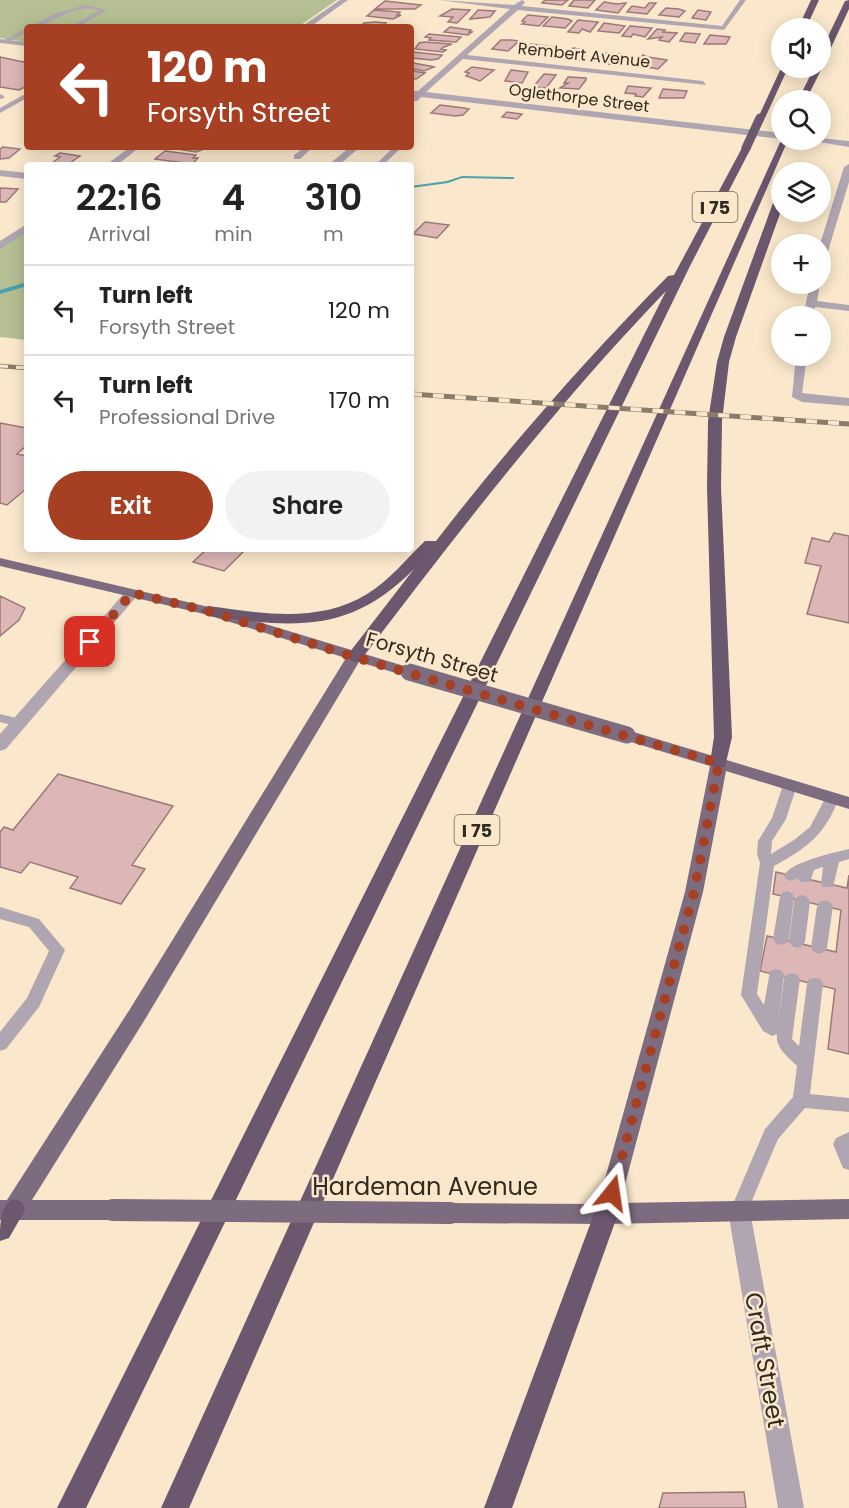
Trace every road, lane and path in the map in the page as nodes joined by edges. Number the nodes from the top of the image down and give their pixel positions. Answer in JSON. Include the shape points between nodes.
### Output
{"nodes":[{"id":1,"x":345,"y":0,"type":"edge"},
{"id":2,"x":442,"y":0,"type":"edge"},
{"id":3,"x":524,"y":0,"type":"edge"},
{"id":4,"x":743,"y":0,"type":"edge"},
{"id":5,"x":815,"y":0,"type":"edge"},
{"id":6,"x":849,"y":1,"type":"edge"},
{"id":7,"x":516,"y":7,"type":"junction"},
{"id":8,"x":807,"y":18,"type":"edge"},
{"id":9,"x":38,"y":24,"type":"edge"},
{"id":10,"x":79,"y":24,"type":"edge"},
{"id":11,"x":309,"y":24,"type":"edge"},
{"id":12,"x":24,"y":31,"type":"edge"},
{"id":13,"x":831,"y":39,"type":"edge"},
{"id":14,"x":2,"y":41,"type":"edge"},
{"id":15,"x":24,"y":44,"type":"edge"},
{"id":16,"x":461,"y":57,"type":"junction"},
{"id":17,"x":779,"y":78,"type":"edge"},
{"id":18,"x":703,"y":83,"type":"dead end"},
{"id":19,"x":415,"y":94,"type":"edge"},
{"id":20,"x":1,"y":97,"type":"edge"},
{"id":21,"x":24,"y":97,"type":"edge"},
{"id":22,"x":19,"y":100,"type":"junction"},
{"id":23,"x":0,"y":111,"type":"edge"},
{"id":24,"x":831,"y":142,"type":"edge"},
{"id":25,"x":849,"y":144,"type":"edge"},
{"id":26,"x":132,"y":150,"type":"edge"},
{"id":27,"x":305,"y":150,"type":"edge"},
{"id":28,"x":352,"y":150,"type":"edge"},
{"id":29,"x":395,"y":150,"type":"edge"},
{"id":30,"x":778,"y":154,"type":"edge"},
{"id":31,"x":297,"y":157,"type":"dead end"},
{"id":32,"x":115,"y":162,"type":"edge"},
{"id":33,"x":337,"y":162,"type":"edge"},
{"id":34,"x":382,"y":162,"type":"edge"},
{"id":35,"x":849,"y":168,"type":"edge"},
{"id":36,"x":0,"y":173,"type":"edge"},
{"id":37,"x":24,"y":176,"type":"edge"},
{"id":38,"x":771,"y":222,"type":"edge"},
{"id":39,"x":24,"y":229,"type":"edge"},
{"id":40,"x":828,"y":234,"type":"edge"},
{"id":41,"x":0,"y":246,"type":"edge"},
{"id":42,"x":684,"y":266,"type":"junction"},
{"id":43,"x":813,"y":294,"type":"edge"},
{"id":44,"x":811,"y":303,"type":"junction"},
{"id":45,"x":810,"y":306,"type":"edge"},
{"id":46,"x":849,"y":308,"type":"edge"},
{"id":47,"x":800,"y":366,"type":"edge"},
{"id":48,"x":849,"y":402,"type":"edge"},
{"id":49,"x":472,"y":504,"type":"junction"},
{"id":50,"x":0,"y":562,"type":"edge"},
{"id":51,"x":132,"y":593,"type":"junction"},
{"id":52,"x":208,"y":611,"type":"junction"},
{"id":53,"x":354,"y":657,"type":"junction"},
{"id":54,"x":0,"y":718,"type":"edge"},
{"id":55,"x":19,"y":723,"type":"junction"},
{"id":56,"x":0,"y":745,"type":"edge"},
{"id":57,"x":719,"y":763,"type":"junction"},
{"id":58,"x":790,"y":785,"type":"junction"},
{"id":59,"x":832,"y":798,"type":"junction"},
{"id":60,"x":849,"y":803,"type":"edge"},
{"id":61,"x":849,"y":854,"type":"edge"},
{"id":62,"x":832,"y":859,"type":"junction"},
{"id":63,"x":767,"y":863,"type":"junction"},
{"id":64,"x":801,"y":874,"type":"dead end"},
{"id":65,"x":828,"y":883,"type":"dead end"},
{"id":66,"x":787,"y":897,"type":"dead end"},
{"id":67,"x":802,"y":901,"type":"dead end"},
{"id":68,"x":825,"y":906,"type":"dead end"},
{"id":69,"x":0,"y":913,"type":"edge"},
{"id":70,"x":819,"y":948,"type":"dead end"},
{"id":71,"x":815,"y":984,"type":"dead end"},
{"id":72,"x":769,"y":1026,"type":"junction"},
{"id":73,"x":784,"y":1041,"type":"junction"},
{"id":74,"x":0,"y":1044,"type":"edge"},
{"id":75,"x":805,"y":1064,"type":"junction"},
{"id":76,"x":801,"y":1100,"type":"junction"},
{"id":77,"x":849,"y":1105,"type":"edge"},
{"id":78,"x":849,"y":1140,"type":"edge"},
{"id":79,"x":849,"y":1162,"type":"edge"},
{"id":80,"x":849,"y":1209,"type":"edge"},
{"id":81,"x":739,"y":1211,"type":"junction"},
{"id":82,"x":606,"y":1214,"type":"junction"},
{"id":83,"x":4,"y":1217,"type":"edge"},
{"id":84,"x":72,"y":1508,"type":"edge"},
{"id":85,"x":175,"y":1508,"type":"edge"},
{"id":86,"x":498,"y":1508,"type":"edge"},
{"id":87,"x":791,"y":1508,"type":"edge"}],
"edges":[{"from":1,"to":11,"type":"street"},
{"from":2,"to":7,"type":"street"},
{"from":3,"to":7,"type":"street"},
{"from":4,"to":7,"type":"street","via":[[724,28]]},
{"from":5,"to":8,"type":"highway"},
{"from":6,"to":13,"type":"highway"},
{"from":7,"to":16,"type":"street"},
{"from":9,"to":10,"type":"lane","via":[[76,6],[104,10]]},
{"from":12,"to":14,"type":"lane"},
{"from":14,"to":15,"type":"street"},
{"from":16,"to":18,"type":"street","name":"Rembert Avenue"},
{"from":16,"to":19,"type":"street"},
{"from":17,"to":42,"type":"highway","number":"I 75","bridge":true},
{"from":19,"to":30,"type":"street","name":"Oglethorpe Street","via":[[744,132]]},
{"from":20,"to":22,"type":"lane"},
{"from":21,"to":22,"type":"lane"},
{"from":22,"to":23,"type":"lane"},
{"from":24,"to":25,"type":"street"},
{"from":26,"to":32,"type":"street"},
{"from":27,"to":31,"type":"lane"},
{"from":28,"to":33,"type":"street"},
{"from":29,"to":34,"type":"lane"},
{"from":30,"to":85,"type":"highway","number":"I 75"},
{"from":35,"to":40,"type":"street"},
{"from":36,"to":37,"type":"street"},
{"from":38,"to":57,"type":"highway","via":[[723,362],[716,421],[714,487],[723,737]]},
{"from":39,"to":41,"type":"street"},
{"from":42,"to":49,"type":"highway","via":[[633,318]]},
{"from":42,"to":84,"type":"highway","number":"I 75"},
{"from":43,"to":44,"type":"street"},
{"from":44,"to":45,"type":"street"},
{"from":44,"to":46,"type":"street"},
{"from":47,"to":48,"type":"street","via":[[796,394],[802,398]]},
{"from":49,"to":52,"type":"highway","via":[[385,587],[357,607],[304,619]]},
{"from":49,"to":53,"type":"highway"},
{"from":50,"to":51,"type":"main road","name":"Forsyth Street"},
{"from":51,"to":52,"type":"main road","name":"Forsyth Street"},
{"from":51,"to":55,"type":"street"},
{"from":52,"to":53,"type":"main road","name":"Forsyth Street"},
{"from":53,"to":57,"type":"main road","name":"Forsyth Street","bridge":true},
{"from":53,"to":83,"type":"main road","via":[[149,995]]},
{"from":54,"to":55,"type":"lane"},
{"from":55,"to":56,"type":"street"},
{"from":57,"to":58,"type":"main road","name":"Forsyth Street"},
{"from":57,"to":82,"type":"main road","via":[[694,892]]},
{"from":58,"to":59,"type":"main road","name":"Forsyth Street"},
{"from":58,"to":63,"type":"lane","via":[[782,814],[767,833],[763,852]]},
{"from":59,"to":60,"type":"main road","name":"Forsyth Street"},
{"from":59,"to":63,"type":"lane","via":[[824,821],[811,835]]},
{"from":61,"to":62,"type":"lane"},
{"from":62,"to":64,"type":"lane"},
{"from":62,"to":65,"type":"lane"},
{"from":63,"to":72,"type":"lane","via":[[749,995]]},
{"from":66,"to":67,"type":"lane","via":[[789,941]]},
{"from":68,"to":70,"type":"lane"},
{"from":69,"to":74,"type":"lane","via":[[34,923],[57,950],[33,1002]]},
{"from":71,"to":75,"type":"lane"},
{"from":72,"to":73,"type":"lane"},
{"from":72,"to":73,"type":"lane","via":[[784,977]]},
{"from":73,"to":75,"type":"lane"},
{"from":75,"to":76,"type":"lane"},
{"from":76,"to":77,"type":"lane"},
{"from":76,"to":81,"type":"lane","via":[[771,1134]]},
{"from":78,"to":79,"type":"lane","via":[[842,1144]]},
{"from":80,"to":81,"type":"main road","name":"Hardeman Avenue"},
{"from":81,"to":82,"type":"main road","name":"Hardeman Avenue"},
{"from":81,"to":87,"type":"street","name":"Craft Street"},
{"from":82,"to":83,"type":"main road","name":"Hardeman Avenue","bridge":true,"via":[[113,1210]]},
{"from":82,"to":86,"type":"highway"}]}
